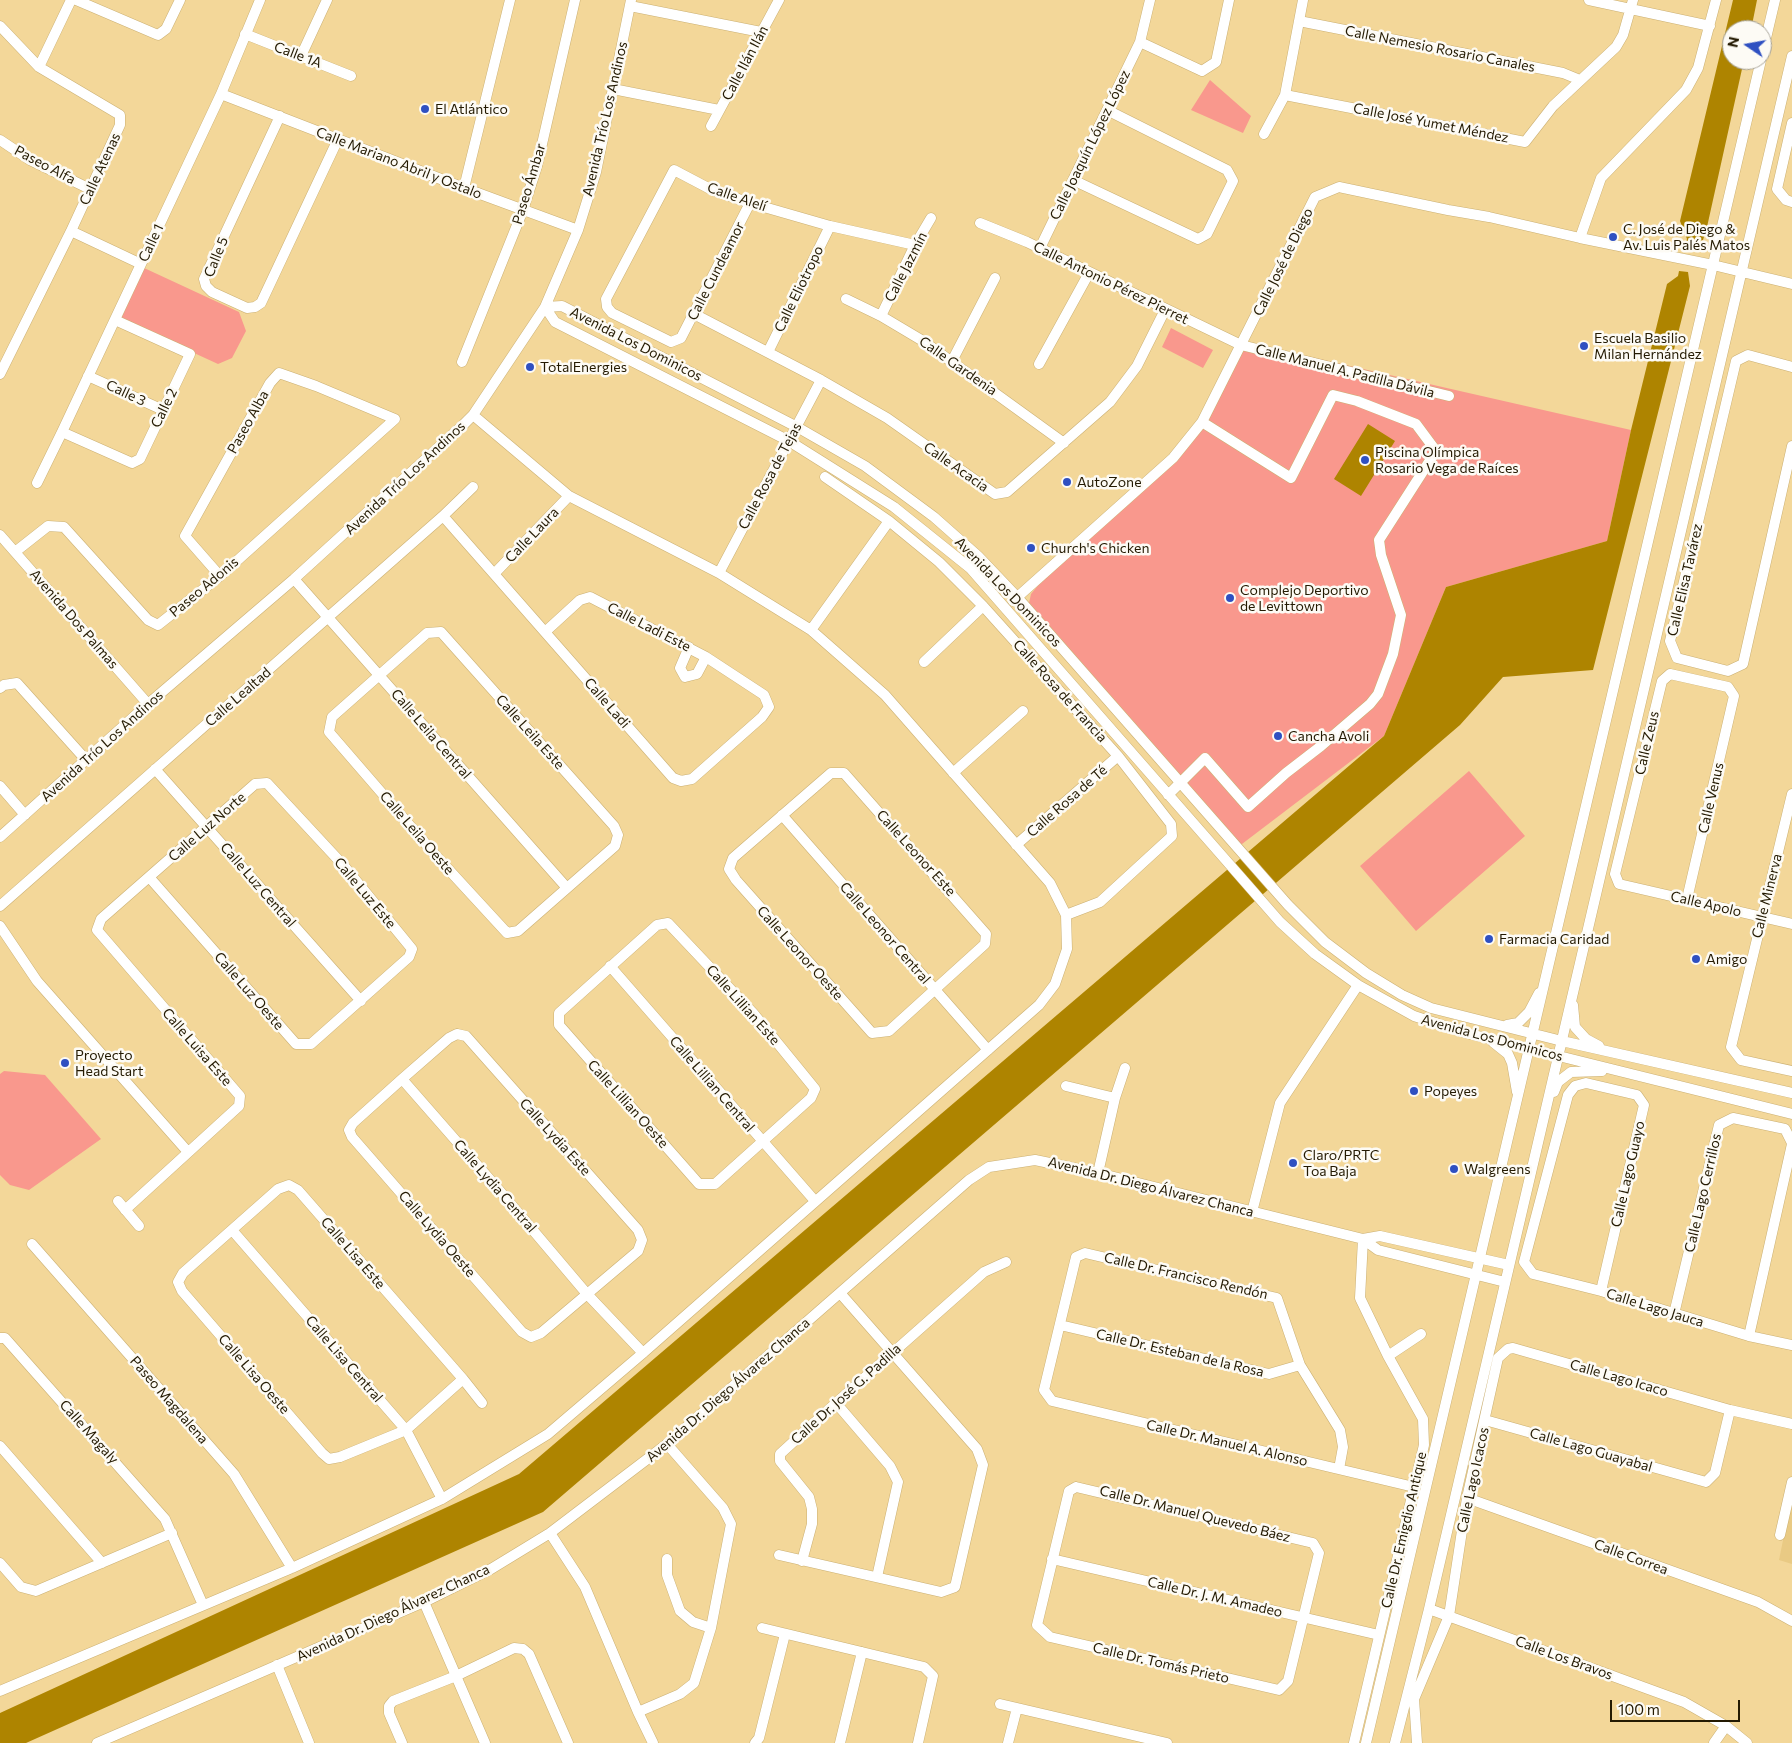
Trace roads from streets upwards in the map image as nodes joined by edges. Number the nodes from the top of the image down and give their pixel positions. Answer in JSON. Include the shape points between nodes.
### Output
{"nodes":[{"id":1,"x":70,"y":0,"type":"edge"},
{"id":2,"x":76,"y":0,"type":"edge"},
{"id":3,"x":180,"y":0,"type":"edge"},
{"id":4,"x":260,"y":0,"type":"edge"},
{"id":5,"x":327,"y":0,"type":"edge"},
{"id":6,"x":510,"y":0,"type":"edge"},
{"id":7,"x":575,"y":0,"type":"edge"},
{"id":8,"x":779,"y":0,"type":"edge"},
{"id":9,"x":1150,"y":0,"type":"edge"},
{"id":10,"x":1229,"y":0,"type":"edge"},
{"id":11,"x":1303,"y":0,"type":"edge"},
{"id":12,"x":1589,"y":0,"type":"edge"},
{"id":13,"x":1716,"y":0,"type":"edge"},
{"id":14,"x":1775,"y":0,"type":"edge"},
{"id":15,"x":630,"y":3,"type":"edge"},
{"id":16,"x":1632,"y":4,"type":"edge"},
{"id":17,"x":1770,"y":20,"type":"edge"},
{"id":18,"x":1299,"y":21,"type":"junction"},
{"id":19,"x":0,"y":26,"type":"edge"},
{"id":20,"x":1710,"y":26,"type":"junction"},
{"id":21,"x":761,"y":32,"type":"junction"},
{"id":22,"x":245,"y":34,"type":"junction"},
{"id":23,"x":1140,"y":42,"type":"junction"},
{"id":24,"x":301,"y":56,"type":"junction"},
{"id":25,"x":1792,"y":56,"type":"edge"},
{"id":26,"x":39,"y":68,"type":"junction"},
{"id":27,"x":1759,"y":70,"type":"edge"},
{"id":28,"x":351,"y":76,"type":"dead end"},
{"id":29,"x":1580,"y":80,"type":"junction"},
{"id":30,"x":613,"y":89,"type":"junction"},
{"id":31,"x":221,"y":94,"type":"junction"},
{"id":32,"x":1285,"y":95,"type":"junction"},
{"id":33,"x":719,"y":110,"type":"junction"},
{"id":34,"x":1107,"y":110,"type":"junction"},
{"id":35,"x":280,"y":116,"type":"junction"},
{"id":36,"x":1792,"y":123,"type":"edge"},
{"id":37,"x":711,"y":126,"type":"dead end"},
{"id":38,"x":1264,"y":134,"type":"dead end"},
{"id":39,"x":338,"y":139,"type":"junction"},
{"id":40,"x":0,"y":140,"type":"edge"},
{"id":41,"x":1073,"y":180,"type":"junction"},
{"id":42,"x":464,"y":188,"type":"junction"},
{"id":43,"x":90,"y":189,"type":"junction"},
{"id":44,"x":1792,"y":202,"type":"edge"},
{"id":45,"x":750,"y":203,"type":"junction"},
{"id":46,"x":523,"y":210,"type":"junction"},
{"id":47,"x":931,"y":218,"type":"dead end"},
{"id":48,"x":980,"y":223,"type":"dead end"},
{"id":49,"x":830,"y":226,"type":"junction"},
{"id":50,"x":578,"y":230,"type":"junction"},
{"id":51,"x":71,"y":231,"type":"junction"},
{"id":52,"x":1580,"y":238,"type":"junction"},
{"id":53,"x":915,"y":245,"type":"junction"},
{"id":54,"x":1040,"y":248,"type":"junction"},
{"id":55,"x":141,"y":264,"type":"junction"},
{"id":56,"x":1713,"y":265,"type":"junction"},
{"id":57,"x":1742,"y":272,"type":"junction"},
{"id":58,"x":1089,"y":273,"type":"junction"},
{"id":59,"x":995,"y":278,"type":"dead end"},
{"id":60,"x":1792,"y":284,"type":"edge"},
{"id":61,"x":846,"y":299,"type":"dead end"},
{"id":62,"x":545,"y":307,"type":"junction"},
{"id":63,"x":1165,"y":310,"type":"junction"},
{"id":64,"x":694,"y":314,"type":"junction"},
{"id":65,"x":880,"y":316,"type":"junction"},
{"id":66,"x":115,"y":320,"type":"junction"},
{"id":67,"x":681,"y":338,"type":"joint"},
{"id":68,"x":1241,"y":346,"type":"junction"},
{"id":69,"x":768,"y":352,"type":"junction"},
{"id":70,"x":952,"y":361,"type":"junction"},
{"id":71,"x":462,"y":362,"type":"dead end"},
{"id":72,"x":1039,"y":364,"type":"dead end"},
{"id":73,"x":1792,"y":367,"type":"edge"},
{"id":74,"x":0,"y":374,"type":"edge"},
{"id":75,"x":88,"y":376,"type":"junction"},
{"id":76,"x":821,"y":380,"type":"junction"},
{"id":77,"x":1449,"y":396,"type":"dead end"},
{"id":78,"x":163,"y":410,"type":"junction"},
{"id":79,"x":473,"y":415,"type":"junction"},
{"id":80,"x":395,"y":419,"type":"joint"},
{"id":81,"x":1202,"y":422,"type":"junction"},
{"id":82,"x":796,"y":427,"type":"junction"},
{"id":83,"x":62,"y":432,"type":"junction"},
{"id":84,"x":789,"y":441,"type":"junction"},
{"id":85,"x":1064,"y":443,"type":"junction"},
{"id":86,"x":1792,"y":446,"type":"edge"},
{"id":87,"x":825,"y":478,"type":"dead end"},
{"id":88,"x":37,"y":483,"type":"dead end"},
{"id":89,"x":473,"y":487,"type":"dead end"},
{"id":90,"x":569,"y":496,"type":"junction"},
{"id":91,"x":443,"y":516,"type":"junction"},
{"id":92,"x":889,"y":521,"type":"junction"},
{"id":93,"x":0,"y":535,"type":"edge"},
{"id":94,"x":15,"y":552,"type":"junction"},
{"id":95,"x":719,"y":573,"type":"junction"},
{"id":96,"x":494,"y":574,"type":"junction"},
{"id":97,"x":220,"y":576,"type":"junction"},
{"id":98,"x":294,"y":579,"type":"junction"},
{"id":99,"x":1017,"y":597,"type":"junction"},
{"id":100,"x":983,"y":606,"type":"junction"},
{"id":101,"x":1005,"y":607,"type":"junction"},
{"id":102,"x":329,"y":618,"type":"junction"},
{"id":103,"x":811,"y":630,"type":"junction"},
{"id":104,"x":545,"y":632,"type":"junction"},
{"id":105,"x":690,"y":648,"type":"junction"},
{"id":106,"x":706,"y":657,"type":"junction"},
{"id":107,"x":924,"y":662,"type":"dead end"},
{"id":108,"x":379,"y":675,"type":"junction"},
{"id":109,"x":0,"y":688,"type":"edge"},
{"id":110,"x":756,"y":690,"type":"joint"},
{"id":111,"x":1734,"y":696,"type":"joint"},
{"id":112,"x":148,"y":704,"type":"junction"},
{"id":113,"x":1023,"y":712,"type":"dead end"},
{"id":114,"x":1118,"y":756,"type":"junction"},
{"id":115,"x":87,"y":761,"type":"junction"},
{"id":116,"x":156,"y":769,"type":"junction"},
{"id":117,"x":953,"y":773,"type":"junction"},
{"id":118,"x":267,"y":783,"type":"joint"},
{"id":119,"x":1180,"y":783,"type":"junction"},
{"id":120,"x":0,"y":786,"type":"edge"},
{"id":121,"x":1792,"y":794,"type":"edge"},
{"id":122,"x":1168,"y":795,"type":"junction"},
{"id":123,"x":25,"y":815,"type":"junction"},
{"id":124,"x":782,"y":815,"type":"junction"},
{"id":125,"x":207,"y":827,"type":"junction"},
{"id":126,"x":0,"y":837,"type":"edge"},
{"id":127,"x":1016,"y":845,"type":"junction"},
{"id":128,"x":149,"y":877,"type":"junction"},
{"id":129,"x":1620,"y":884,"type":"joint"},
{"id":130,"x":567,"y":888,"type":"junction"},
{"id":131,"x":1687,"y":899,"type":"junction"},
{"id":132,"x":0,"y":906,"type":"edge"},
{"id":133,"x":1066,"y":915,"type":"junction"},
{"id":134,"x":1762,"y":917,"type":"junction"},
{"id":135,"x":1792,"y":924,"type":"edge"},
{"id":136,"x":0,"y":926,"type":"edge"},
{"id":137,"x":610,"y":966,"type":"junction"},
{"id":138,"x":1545,"y":982,"type":"junction"},
{"id":139,"x":1358,"y":985,"type":"junction"},
{"id":140,"x":935,"y":990,"type":"junction"},
{"id":141,"x":1572,"y":996,"type":"junction"},
{"id":142,"x":361,"y":1001,"type":"junction"},
{"id":143,"x":1501,"y":1026,"type":"junction"},
{"id":144,"x":1533,"y":1034,"type":"junction"},
{"id":145,"x":1490,"y":1040,"type":"junction"},
{"id":146,"x":1562,"y":1041,"type":"junction"},
{"id":147,"x":988,"y":1050,"type":"junction"},
{"id":148,"x":1529,"y":1050,"type":"junction"},
{"id":149,"x":1610,"y":1052,"type":"junction"},
{"id":150,"x":1558,"y":1056,"type":"junction"},
{"id":151,"x":1125,"y":1068,"type":"dead end"},
{"id":152,"x":1614,"y":1071,"type":"junction"},
{"id":153,"x":1792,"y":1071,"type":"edge"},
{"id":154,"x":402,"y":1079,"type":"junction"},
{"id":155,"x":1066,"y":1086,"type":"dead end"},
{"id":156,"x":1792,"y":1093,"type":"edge"},
{"id":157,"x":1518,"y":1097,"type":"junction"},
{"id":158,"x":1115,"y":1098,"type":"junction"},
{"id":159,"x":1545,"y":1113,"type":"junction"},
{"id":160,"x":1792,"y":1114,"type":"edge"},
{"id":161,"x":763,"y":1142,"type":"junction"},
{"id":162,"x":1792,"y":1144,"type":"edge"},
{"id":163,"x":188,"y":1152,"type":"junction"},
{"id":164,"x":1098,"y":1174,"type":"junction"},
{"id":165,"x":118,"y":1201,"type":"dead end"},
{"id":166,"x":815,"y":1201,"type":"junction"},
{"id":167,"x":125,"y":1210,"type":"junction"},
{"id":168,"x":1252,"y":1212,"type":"junction"},
{"id":169,"x":139,"y":1226,"type":"dead end"},
{"id":170,"x":232,"y":1230,"type":"junction"},
{"id":171,"x":1363,"y":1240,"type":"junction"},
{"id":172,"x":32,"y":1244,"type":"dead end"},
{"id":173,"x":1480,"y":1259,"type":"junction"},
{"id":174,"x":1006,"y":1262,"type":"dead end"},
{"id":175,"x":1524,"y":1262,"type":"joint"},
{"id":176,"x":1509,"y":1266,"type":"junction"},
{"id":177,"x":1476,"y":1275,"type":"junction"},
{"id":178,"x":1505,"y":1282,"type":"junction"},
{"id":179,"x":1601,"y":1291,"type":"junction"},
{"id":180,"x":840,"y":1293,"type":"junction"},
{"id":181,"x":587,"y":1294,"type":"junction"},
{"id":182,"x":1674,"y":1314,"type":"junction"},
{"id":183,"x":1060,"y":1325,"type":"junction"},
{"id":184,"x":1421,"y":1334,"type":"dead end"},
{"id":185,"x":1749,"y":1336,"type":"junction"},
{"id":186,"x":0,"y":1338,"type":"edge"},
{"id":187,"x":1792,"y":1345,"type":"edge"},
{"id":188,"x":1508,"y":1349,"type":"joint"},
{"id":189,"x":892,"y":1352,"type":"junction"},
{"id":190,"x":643,"y":1353,"type":"junction"},
{"id":191,"x":1388,"y":1356,"type":"junction"},
{"id":192,"x":1300,"y":1365,"type":"junction"},
{"id":193,"x":463,"y":1379,"type":"junction"},
{"id":194,"x":1044,"y":1390,"type":"joint"},
{"id":195,"x":482,"y":1403,"type":"dead end"},
{"id":196,"x":836,"y":1403,"type":"junction"},
{"id":197,"x":1730,"y":1410,"type":"junction"},
{"id":198,"x":1485,"y":1420,"type":"junction"},
{"id":199,"x":1792,"y":1424,"type":"edge"},
{"id":200,"x":406,"y":1430,"type":"junction"},
{"id":201,"x":667,"y":1444,"type":"junction"},
{"id":202,"x":0,"y":1446,"type":"edge"},
{"id":203,"x":1340,"y":1469,"type":"junction"},
{"id":204,"x":1792,"y":1482,"type":"edge"},
{"id":205,"x":1414,"y":1487,"type":"junction"},
{"id":206,"x":1468,"y":1498,"type":"junction"},
{"id":207,"x":442,"y":1499,"type":"junction"},
{"id":208,"x":172,"y":1533,"type":"junction"},
{"id":209,"x":550,"y":1533,"type":"junction"},
{"id":210,"x":1780,"y":1535,"type":"dead end"},
{"id":211,"x":779,"y":1555,"type":"dead end"},
{"id":212,"x":667,"y":1559,"type":"dead end"},
{"id":213,"x":1052,"y":1559,"type":"junction"},
{"id":214,"x":802,"y":1561,"type":"junction"},
{"id":215,"x":0,"y":1563,"type":"edge"},
{"id":216,"x":102,"y":1563,"type":"junction"},
{"id":217,"x":292,"y":1568,"type":"junction"},
{"id":218,"x":877,"y":1577,"type":"junction"},
{"id":219,"x":424,"y":1602,"type":"junction"},
{"id":220,"x":203,"y":1605,"type":"junction"},
{"id":221,"x":1429,"y":1609,"type":"junction"},
{"id":222,"x":1449,"y":1616,"type":"junction"},
{"id":223,"x":1304,"y":1618,"type":"junction"},
{"id":224,"x":1792,"y":1621,"type":"edge"},
{"id":225,"x":711,"y":1628,"type":"junction"},
{"id":226,"x":762,"y":1628,"type":"dead end"},
{"id":227,"x":785,"y":1634,"type":"junction"},
{"id":228,"x":1379,"y":1635,"type":"junction"},
{"id":229,"x":862,"y":1652,"type":"junction"},
{"id":230,"x":277,"y":1665,"type":"junction"},
{"id":231,"x":456,"y":1676,"type":"junction"},
{"id":232,"x":0,"y":1691,"type":"edge"},
{"id":233,"x":1000,"y":1704,"type":"dead end"},
{"id":234,"x":1016,"y":1708,"type":"junction"},
{"id":235,"x":638,"y":1712,"type":"junction"},
{"id":236,"x":1726,"y":1726,"type":"junction"},
{"id":237,"x":308,"y":1741,"type":"edge"},
{"id":238,"x":97,"y":1743,"type":"edge"},
{"id":239,"x":297,"y":1743,"type":"edge"},
{"id":240,"x":402,"y":1743,"type":"edge"},
{"id":241,"x":484,"y":1743,"type":"edge"},
{"id":242,"x":568,"y":1743,"type":"edge"},
{"id":243,"x":653,"y":1743,"type":"edge"},
{"id":244,"x":755,"y":1743,"type":"edge"},
{"id":245,"x":840,"y":1743,"type":"edge"},
{"id":246,"x":918,"y":1743,"type":"edge"},
{"id":247,"x":1008,"y":1743,"type":"edge"},
{"id":248,"x":1167,"y":1743,"type":"edge"},
{"id":249,"x":1354,"y":1743,"type":"edge"},
{"id":250,"x":1366,"y":1743,"type":"edge"},
{"id":251,"x":1395,"y":1743,"type":"edge"},
{"id":252,"x":1417,"y":1743,"type":"edge"},
{"id":253,"x":1714,"y":1743,"type":"edge"},
{"id":254,"x":1747,"y":1743,"type":"edge"}],
"edges":[{"from":1,"to":26,"type":"street"},
{"from":2,"to":3,"type":"street","via":[[158,35],[166,30]]},
{"from":4,"to":22,"type":"street","name":"Calle 1"},
{"from":5,"to":24,"type":"street"},
{"from":6,"to":42,"type":"street"},
{"from":7,"to":46,"type":"street","name":"Paseo Ámbar","via":[[538,166]]},
{"from":8,"to":21,"type":"street","name":"Calle Ilán Ilán"},
{"from":9,"to":23,"type":"street","name":"Calle Joaquín López López"},
{"from":10,"to":23,"type":"street","via":[[1216,62],[1202,71]]},
{"from":11,"to":18,"type":"street"},
{"from":12,"to":16,"type":"street"},
{"from":13,"to":20,"type":"street"},
{"from":14,"to":17,"type":"street"},
{"from":15,"to":21,"type":"street"},
{"from":15,"to":30,"type":"street","name":"Avenida Trío Los Andinos"},
{"from":16,"to":20,"type":"street"},
{"from":16,"to":29,"type":"street","name":"Calle José Yumet Méndez","via":[[1616,47]]},
{"from":18,"to":29,"type":"street","name":"Calle Nemesio Rosario Canales","via":[[1554,71]]},
{"from":18,"to":32,"type":"street"},
{"from":19,"to":26,"type":"street"},
{"from":20,"to":52,"type":"street","via":[[1698,68],[1686,90],[1601,178]]},
{"from":21,"to":33,"type":"street","name":"Calle Ilán Ilán"},
{"from":22,"to":24,"type":"street","name":"Calle 1A"},
{"from":22,"to":31,"type":"street","name":"Calle 1"},
{"from":23,"to":34,"type":"street","name":"Calle Joaquín López López"},
{"from":24,"to":28,"type":"street","name":"Calle 1A"},
{"from":25,"to":57,"type":"street"},
{"from":26,"to":43,"type":"street","name":"Calle Atenas","via":[[120,115],[120,125]]},
{"from":27,"to":56,"type":"street"},
{"from":29,"to":32,"type":"street","name":"Calle José Yumet Méndez","via":[[1553,106],[1525,142]]},
{"from":30,"to":33,"type":"street"},
{"from":30,"to":50,"type":"street","name":"Avenida Trío Los Andinos","via":[[596,172]]},
{"from":31,"to":35,"type":"street","name":"Calle Mariano Abril y Ostalo"},
{"from":31,"to":55,"type":"street","name":"Calle 1"},
{"from":32,"to":38,"type":"street"},
{"from":33,"to":37,"type":"street","name":"Calle Ilán Ilán"},
{"from":34,"to":41,"type":"street","name":"Calle Joaquín López López"},
{"from":34,"to":41,"type":"street","via":[[1227,170],[1233,181],[1207,234],[1198,239]]},
{"from":35,"to":39,"type":"street","name":"Calle Mariano Abril y Ostalo"},
{"from":35,"to":39,"type":"street","name":"Calle 5","via":[[204,279],[212,292],[246,308],[261,303]]},
{"from":36,"to":44,"type":"street","via":[[1777,189]]},
{"from":39,"to":42,"type":"street","name":"Calle Mariano Abril y Ostalo"},
{"from":40,"to":43,"type":"street","name":"Paseo Alfa","via":[[30,160]]},
{"from":41,"to":54,"type":"street","name":"Calle Joaquín López López"},
{"from":42,"to":46,"type":"street","name":"Calle Mariano Abril y Ostalo"},
{"from":43,"to":51,"type":"street","name":"Calle Atenas"},
{"from":45,"to":49,"type":"street","name":"Calle Alelí"},
{"from":45,"to":64,"type":"street","name":"Calle Cundeamor"},
{"from":45,"to":67,"type":"street","name":"Calle Alelí","via":[[712,190],[674,170],[606,299],[612,314],[670,342]]},
{"from":46,"to":50,"type":"street","name":"Calle Mariano Abril y Ostalo"},
{"from":46,"to":71,"type":"street","name":"Paseo Ámbar"},
{"from":47,"to":53,"type":"street","name":"Calle Jazmín"},
{"from":48,"to":54,"type":"street","name":"Calle Antonio Pérez Pierret"},
{"from":49,"to":53,"type":"street","name":"Calle Alelí"},
{"from":49,"to":69,"type":"street","name":"Calle Eliotropo"},
{"from":50,"to":62,"type":"street","name":"Avenida Trío Los Andinos"},
{"from":51,"to":55,"type":"street"},
{"from":51,"to":74,"type":"street","name":"Calle Atenas"},
{"from":52,"to":56,"type":"street","name":"Calle José de Diego"},
{"from":52,"to":68,"type":"street","name":"Calle José de Diego","via":[[1339,188],[1315,197]]},
{"from":53,"to":65,"type":"street","name":"Calle Jazmín"},
{"from":54,"to":58,"type":"street","name":"Calle Antonio Pérez Pierret"},
{"from":55,"to":66,"type":"street","name":"Calle 1"},
{"from":56,"to":57,"type":"street","name":"Calle José de Diego"},
{"from":56,"to":138,"type":"street"},
{"from":57,"to":60,"type":"street","name":"Calle José de Diego"},
{"from":57,"to":141,"type":"street"},
{"from":58,"to":63,"type":"street","name":"Calle Antonio Pérez Pierret"},
{"from":58,"to":72,"type":"street"},
{"from":59,"to":70,"type":"street"},
{"from":61,"to":65,"type":"street","name":"Calle Gardenia"},
{"from":62,"to":79,"type":"street","name":"Avenida Trío Los Andinos"},
{"from":62,"to":82,"type":"street","name":"Avenida Los Dominicos","via":[[562,306]]},
{"from":62,"to":84,"type":"street","name":"Avenida Los Dominicos","via":[[555,322]]},
{"from":63,"to":68,"type":"street","name":"Calle Antonio Pérez Pierret"},
{"from":63,"to":85,"type":"street","name":"Calle Acacia","via":[[1137,366],[1110,402]]},
{"from":64,"to":67,"type":"street","name":"Calle Cundeamor"},
{"from":64,"to":69,"type":"street","name":"Calle Acacia"},
{"from":65,"to":70,"type":"street","name":"Calle Gardenia"},
{"from":66,"to":75,"type":"street","name":"Calle 1"},
{"from":66,"to":78,"type":"street","name":"Calle 2","via":[[190,354]]},
{"from":68,"to":77,"type":"street","name":"Calle Manuel A. Padilla Dávila"},
{"from":68,"to":81,"type":"street","name":"Calle José de Diego"},
{"from":69,"to":76,"type":"street","name":"Calle Acacia"},
{"from":70,"to":85,"type":"street","name":"Calle Gardenia"},
{"from":73,"to":86,"type":"street","name":"Calle Elisa Tavárez","via":[[1748,355],[1736,361],[1670,641],[1677,658],[1728,671],[1742,664]]},
{"from":75,"to":78,"type":"street","name":"Calle 3"},
{"from":75,"to":83,"type":"street","name":"Calle 1"},
{"from":76,"to":82,"type":"street","name":"Calle Rosa de Tejas"},
{"from":76,"to":85,"type":"street","name":"Calle Acacia","via":[[887,418],[995,494],[1007,492]]},
{"from":78,"to":83,"type":"street","name":"Calle 2","via":[[140,459],[132,463]]},
{"from":79,"to":90,"type":"street"},
{"from":79,"to":98,"type":"street","name":"Avenida Trío Los Andinos"},
{"from":80,"to":97,"type":"street","name":"Paseo Adonis"},
{"from":80,"to":97,"type":"street","name":"Paseo Alba","via":[[279,373],[270,383],[185,536]]},
{"from":81,"to":99,"type":"street","name":"Calle José de Diego","via":[[1173,458]]},
{"from":81,"to":119,"type":"street","via":[[1291,478],[1333,394],[1416,424],[1436,451],[1379,540],[1401,615],[1393,654],[1378,694],[1248,807],[1205,758]]},
{"from":82,"to":84,"type":"street","name":"Calle Rosa de Tejas"},
{"from":82,"to":99,"type":"street","name":"Avenida Los Dominicos","via":[[865,466],[934,517]]},
{"from":83,"to":88,"type":"street","name":"Calle 1"},
{"from":84,"to":95,"type":"street","name":"Calle Rosa de Tejas"},
{"from":84,"to":101,"type":"street","name":"Avenida Los Dominicos","via":[[894,507],[970,568]]},
{"from":87,"to":92,"type":"street","name":"Calle Rosa de Francia"},
{"from":89,"to":91,"type":"street","name":"Calle Lealtad"},
{"from":90,"to":95,"type":"street"},
{"from":90,"to":96,"type":"street","name":"Calle Laura"},
{"from":91,"to":96,"type":"street","name":"Calle Ladi"},
{"from":91,"to":102,"type":"street","name":"Calle Lealtad"},
{"from":92,"to":100,"type":"street","name":"Calle Rosa de Francia","via":[[939,562]]},
{"from":92,"to":103,"type":"street"},
{"from":93,"to":94,"type":"street","name":"Avenida Dos Palmas"},
{"from":94,"to":97,"type":"street","name":"Paseo Adonis","via":[[48,526],[64,527],[148,620],[158,625]]},
{"from":94,"to":112,"type":"street","name":"Avenida Dos Palmas"},
{"from":95,"to":103,"type":"street"},
{"from":96,"to":104,"type":"street","name":"Calle Ladi"},
{"from":98,"to":102,"type":"street","name":"Calle Leila Central"},
{"from":98,"to":112,"type":"street","name":"Avenida Trío Los Andinos"},
{"from":99,"to":101,"type":"street","name":"Calle José de Diego"},
{"from":99,"to":119,"type":"street","name":"Avenida Los Dominicos"},
{"from":100,"to":107,"type":"street"},
{"from":100,"to":114,"type":"street","name":"Calle Rosa de Francia"},
{"from":101,"to":122,"type":"street","name":"Avenida Los Dominicos"},
{"from":102,"to":108,"type":"street","name":"Calle Leila Central"},
{"from":102,"to":116,"type":"street","name":"Calle Lealtad"},
{"from":103,"to":117,"type":"street","via":[[885,695]]},
{"from":104,"to":105,"type":"street","name":"Calle Ladi Este","via":[[580,600],[590,598]]},
{"from":104,"to":110,"type":"street","name":"Calle Ladi","via":[[673,778],[681,781],[692,779],[762,717],[769,707],[764,695]]},
{"from":105,"to":106,"type":"street","name":"Calle Ladi Este"},
{"from":105,"to":106,"type":"street","via":[[680,668],[685,677],[696,674]]},
{"from":106,"to":110,"type":"street","name":"Calle Ladi Este"},
{"from":108,"to":130,"type":"street","name":"Calle Leila Central"},
{"from":108,"to":130,"type":"street","name":"Calle Leila Oeste","via":[[332,717],[329,732],[431,850],[507,933],[518,931]]},
{"from":108,"to":130,"type":"street","name":"Calle Leila Este","via":[[427,632],[441,632],[614,826],[618,836],[615,846]]},
{"from":109,"to":115,"type":"street","via":[[4,684],[16,683]]},
{"from":111,"to":129,"type":"street","name":"Calle Zeus","via":[[1728,687],[1696,679],[1670,674],[1662,680],[1615,874]]},
{"from":111,"to":131,"type":"street","name":"Calle Venus"},
{"from":112,"to":115,"type":"street","name":"Avenida Trío Los Andinos"},
{"from":113,"to":117,"type":"street"},
{"from":114,"to":127,"type":"street","name":"Calle Rosa de Té"},
{"from":114,"to":133,"type":"street","name":"Calle Rosa de Francia","via":[[1171,824],[1172,836],[1100,902]]},
{"from":115,"to":123,"type":"street","name":"Avenida Trío Los Andinos"},
{"from":116,"to":125,"type":"street","name":"Calle Luz Central"},
{"from":116,"to":132,"type":"street","name":"Calle Lealtad"},
{"from":117,"to":127,"type":"street"},
{"from":118,"to":125,"type":"street","name":"Calle Luz Norte","via":[[254,784]]},
{"from":118,"to":142,"type":"street","name":"Calle Luz Este","via":[[344,866],[412,949],[409,957]]},
{"from":119,"to":122,"type":"street"},
{"from":119,"to":143,"type":"street","name":"Avenida Los Dominicos","via":[[1325,942],[1402,995],[1431,1008]]},
{"from":120,"to":123,"type":"street"},
{"from":121,"to":134,"type":"street","name":"Calle Minerva"},
{"from":122,"to":139,"type":"street","name":"Avenida Los Dominicos","via":[[1280,922],[1315,954]]},
{"from":123,"to":126,"type":"street","name":"Avenida Trío Los Andinos"},
{"from":124,"to":140,"type":"street","name":"Calle Leonor Central"},
{"from":124,"to":140,"type":"street","name":"Calle Leonor Este","via":[[831,773],[844,772],[973,918],[986,934],[986,944]]},
{"from":124,"to":140,"type":"street","name":"Calle Leonor Oeste","via":[[733,858],[730,869],[736,880],[872,1033],[890,1031]]},
{"from":125,"to":128,"type":"street","name":"Calle Luz Norte"},
{"from":125,"to":142,"type":"street","name":"Calle Luz Central"},
{"from":127,"to":133,"type":"street","via":[[1050,884]]},
{"from":128,"to":142,"type":"street","name":"Calle Luz Oeste","via":[[296,1044],[311,1044]]},
{"from":128,"to":163,"type":"street","name":"Calle Luisa Este","via":[[101,919],[97,930],[240,1096],[238,1106]]},
{"from":129,"to":131,"type":"street","name":"Calle Apolo"},
{"from":131,"to":134,"type":"street","name":"Calle Apolo"},
{"from":133,"to":147,"type":"street","via":[[1067,949],[1056,984],[1038,1005]]},
{"from":134,"to":135,"type":"street","name":"Calle Apolo"},
{"from":134,"to":153,"type":"street","name":"Calle Minerva","via":[[1731,1047],[1741,1060]]},
{"from":136,"to":163,"type":"street","via":[[37,981]]},
{"from":137,"to":161,"type":"street","name":"Calle Lillian Central"},
{"from":137,"to":161,"type":"street","name":"Calle Lillian Este","via":[[657,925],[668,923],[752,1013],[815,1089],[811,1098]]},
{"from":137,"to":161,"type":"street","name":"Calle Lillian Oeste","via":[[559,1013],[559,1025],[569,1038],[699,1184],[714,1184]]},
{"from":138,"to":143,"type":"street","via":[[1529,1012],[1518,1024]]},
{"from":138,"to":144,"type":"street"},
{"from":139,"to":145,"type":"street","name":"Avenida Los Dominicos","via":[[1414,1016]]},
{"from":139,"to":168,"type":"street","via":[[1280,1103]]},
{"from":140,"to":147,"type":"street","name":"Calle Leonor Central"},
{"from":141,"to":146,"type":"street"},
{"from":141,"to":149,"type":"street","via":[[1575,1027],[1586,1039]]},
{"from":143,"to":144,"type":"street","name":"Avenida Los Dominicos"},
{"from":144,"to":146,"type":"street","name":"Avenida Los Dominicos"},
{"from":144,"to":148,"type":"street"},
{"from":145,"to":148,"type":"street","name":"Avenida Los Dominicos"},
{"from":145,"to":157,"type":"street","via":[[1508,1054]]},
{"from":146,"to":149,"type":"street","name":"Avenida Los Dominicos"},
{"from":146,"to":150,"type":"street"},
{"from":147,"to":166,"type":"street"},
{"from":148,"to":150,"type":"street","name":"Avenida Los Dominicos"},
{"from":148,"to":157,"type":"street"},
{"from":149,"to":156,"type":"street","name":"Avenida Los Dominicos"},
{"from":150,"to":152,"type":"street","name":"Avenida Los Dominicos"},
{"from":150,"to":159,"type":"street"},
{"from":151,"to":158,"type":"street"},
{"from":152,"to":159,"type":"street","via":[[1571,1072],[1558,1082]]},
{"from":152,"to":160,"type":"street","name":"Avenida Los Dominicos"},
{"from":154,"to":181,"type":"street","name":"Calle Lydia Central"},
{"from":154,"to":181,"type":"street","name":"Calle Lydia Oeste","via":[[353,1122],[349,1130],[352,1137],[522,1332],[531,1338],[541,1333]]},
{"from":154,"to":181,"type":"street","name":"Calle Lydia Este","via":[[449,1038],[457,1034],[466,1036],[638,1230],[642,1240],[638,1251]]},
{"from":155,"to":158,"type":"street"},
{"from":157,"to":173,"type":"street"},
{"from":158,"to":164,"type":"street"},
{"from":159,"to":176,"type":"street"},
{"from":161,"to":166,"type":"street","name":"Calle Lillian Central"},
{"from":162,"to":182,"type":"street","name":"Calle Lago Cerrillos","via":[[1785,1129],[1733,1118],[1719,1125]]},
{"from":162,"to":185,"type":"street","name":"Calle Lago Cerrillos"},
{"from":163,"to":167,"type":"street","name":"Calle Luisa Este"},
{"from":164,"to":168,"type":"street","name":"Avenida Dr. Diego Álvarez Chanca"},
{"from":164,"to":180,"type":"street","name":"Avenida Dr. Diego Álvarez Chanca","via":[[1035,1160],[989,1167],[968,1180]]},
{"from":165,"to":167,"type":"street"},
{"from":166,"to":190,"type":"street"},
{"from":167,"to":169,"type":"street"},
{"from":168,"to":171,"type":"street","name":"Avenida Dr. Diego Álvarez Chanca"},
{"from":170,"to":193,"type":"street","name":"Calle Lisa Este","via":[[278,1189],[289,1185],[298,1190]]},
{"from":170,"to":200,"type":"street","name":"Calle Lisa Central"},
{"from":170,"to":200,"type":"street","name":"Calle Lisa Oeste","via":[[183,1272],[178,1282],[182,1291],[322,1453],[330,1458],[340,1457]]},
{"from":171,"to":173,"type":"street","name":"Avenida Dr. Diego Álvarez Chanca","via":[[1380,1236]]},
{"from":171,"to":177,"type":"street","name":"Avenida Dr. Diego Álvarez Chanca","via":[[1378,1250]]},
{"from":171,"to":191,"type":"street","name":"Calle Dr. Emigdio Antique","via":[[1360,1298]]},
{"from":172,"to":217,"type":"street","name":"Paseo Magdalena","via":[[234,1474]]},
{"from":173,"to":176,"type":"street","name":"Avenida Dr. Diego Álvarez Chanca"},
{"from":173,"to":177,"type":"street"},
{"from":174,"to":189,"type":"street","name":"Calle Dr. José G. Padilla","via":[[984,1272]]},
{"from":175,"to":179,"type":"street","name":"Calle Lago Jauca","via":[[1533,1274]]},
{"from":175,"to":179,"type":"street","name":"Calle Lago Guayo","via":[[1568,1095],[1575,1086],[1586,1083],[1637,1095],[1644,1105]]},
{"from":176,"to":178,"type":"street"},
{"from":177,"to":178,"type":"street","name":"Avenida Dr. Diego Álvarez Chanca"},
{"from":177,"to":250,"type":"street"},
{"from":178,"to":221,"type":"street"},
{"from":179,"to":182,"type":"street","name":"Calle Lago Jauca"},
{"from":180,"to":189,"type":"street"},
{"from":180,"to":201,"type":"street","name":"Avenida Dr. Diego Álvarez Chanca"},
{"from":181,"to":190,"type":"street","name":"Calle Lydia Central"},
{"from":182,"to":185,"type":"street","name":"Calle Lago Jauca"},
{"from":183,"to":192,"type":"street","name":"Calle Dr. Esteban de la Rosa","via":[[1269,1374]]},
{"from":183,"to":192,"type":"street","name":"Calle Dr. Francisco Rendón","via":[[1076,1257],[1085,1253],[1277,1298]]},
{"from":183,"to":194,"type":"street","name":"Calle Dr. Francisco Rendón"},
{"from":184,"to":191,"type":"street"},
{"from":185,"to":187,"type":"street","name":"Calle Lago Jauca"},
{"from":186,"to":208,"type":"street","name":"Calle Magaly","via":[[5,1338],[134,1482],[166,1519]]},
{"from":188,"to":197,"type":"street","name":"Calle Lago Icaco"},
{"from":188,"to":198,"type":"street","name":"Calle Lago Icacos","via":[[1498,1358]]},
{"from":189,"to":196,"type":"street","name":"Calle Dr. José G. Padilla"},
{"from":189,"to":218,"type":"street","via":[[977,1449],[983,1465],[954,1587],[941,1592]]},
{"from":190,"to":207,"type":"street","via":[[548,1434]]},
{"from":191,"to":205,"type":"street","name":"Calle Dr. Emigdio Antique","via":[[1423,1420],[1424,1445]]},
{"from":192,"to":203,"type":"street","name":"Calle Dr. Francisco Rendón","via":[[1340,1430],[1343,1448]]},
{"from":193,"to":195,"type":"street","name":"Calle Lisa Este"},
{"from":193,"to":200,"type":"street"},
{"from":194,"to":203,"type":"street","name":"Calle Dr. Manuel A. Alonso","via":[[1052,1401]]},
{"from":196,"to":214,"type":"street","name":"Calle Dr. José G. Padilla","via":[[780,1454],[780,1461],[809,1497],[812,1509],[812,1524]]},
{"from":196,"to":218,"type":"street","via":[[890,1466],[898,1482]]},
{"from":197,"to":198,"type":"street","name":"Calle Lago Guayabal","via":[[1715,1472],[1706,1482]]},
{"from":197,"to":199,"type":"street","name":"Calle Lago Icaco"},
{"from":198,"to":206,"type":"street","name":"Calle Lago Icacos"},
{"from":200,"to":207,"type":"street","name":"Calle Lisa Central"},
{"from":201,"to":209,"type":"street","name":"Avenida Dr. Diego Álvarez Chanca"},
{"from":201,"to":225,"type":"street","via":[[723,1508],[731,1524]]},
{"from":202,"to":216,"type":"street"},
{"from":203,"to":205,"type":"street","name":"Calle Dr. Manuel A. Alonso"},
{"from":204,"to":210,"type":"street"},
{"from":205,"to":228,"type":"street","name":"Calle Dr. Emigdio Antique"},
{"from":206,"to":222,"type":"street","name":"Calle Lago Icacos"},
{"from":206,"to":224,"type":"street","name":"Calle Correa","via":[[1758,1602]]},
{"from":207,"to":217,"type":"street"},
{"from":208,"to":216,"type":"street"},
{"from":208,"to":220,"type":"street","name":"Calle Magaly"},
{"from":209,"to":219,"type":"street","name":"Avenida Dr. Diego Álvarez Chanca","via":[[491,1569]]},
{"from":209,"to":235,"type":"street","via":[[585,1587]]},
{"from":211,"to":214,"type":"street"},
{"from":212,"to":225,"type":"street","via":[[667,1575],[680,1610],[693,1622]]},
{"from":213,"to":223,"type":"street","name":"Calle Dr. J. M. Amadeo"},
{"from":213,"to":223,"type":"street","name":"Calle Dr. Tomás Prieto","via":[[1037,1625],[1050,1637],[1278,1690],[1288,1681]]},
{"from":213,"to":223,"type":"street","name":"Calle Dr. Manuel Quevedo Báez","via":[[1069,1491],[1076,1486],[1090,1489],[1313,1543],[1319,1553]]},
{"from":214,"to":218,"type":"street"},
{"from":215,"to":216,"type":"street","via":[[21,1587],[36,1591]]},
{"from":217,"to":220,"type":"street"},
{"from":219,"to":230,"type":"street","name":"Avenida Dr. Diego Álvarez Chanca"},
{"from":219,"to":231,"type":"street"},
{"from":220,"to":232,"type":"street"},
{"from":221,"to":222,"type":"street","name":"Calle Los Bravos"},
{"from":221,"to":251,"type":"street"},
{"from":222,"to":236,"type":"street","name":"Calle Los Bravos","via":[[1684,1702]]},
{"from":222,"to":252,"type":"street","name":"Calle Lago Icacos","via":[[1414,1699]]},
{"from":223,"to":228,"type":"street","name":"Calle Dr. J. M. Amadeo"},
{"from":225,"to":235,"type":"street","via":[[694,1683],[680,1694]]},
{"from":226,"to":227,"type":"street"},
{"from":227,"to":229,"type":"street"},
{"from":227,"to":244,"type":"street","via":[[759,1738]]},
{"from":228,"to":249,"type":"street","name":"Calle Dr. Emigdio Antique"},
{"from":229,"to":245,"type":"street"},
{"from":229,"to":246,"type":"street","via":[[924,1667],[934,1676]]},
{"from":230,"to":237,"type":"street"},
{"from":230,"to":238,"type":"street","name":"Avenida Dr. Diego Álvarez Chanca"},
{"from":231,"to":240,"type":"street","via":[[393,1701],[389,1713]]},
{"from":231,"to":241,"type":"street"},
{"from":231,"to":242,"type":"street","via":[[514,1648],[523,1649],[530,1654]]},
{"from":233,"to":234,"type":"street"},
{"from":234,"to":247,"type":"street"},
{"from":234,"to":248,"type":"street"},
{"from":235,"to":243,"type":"street"},
{"from":236,"to":253,"type":"street"},
{"from":236,"to":254,"type":"street","name":"Calle Los Bravos"},
{"from":237,"to":239,"type":"street"}]}
